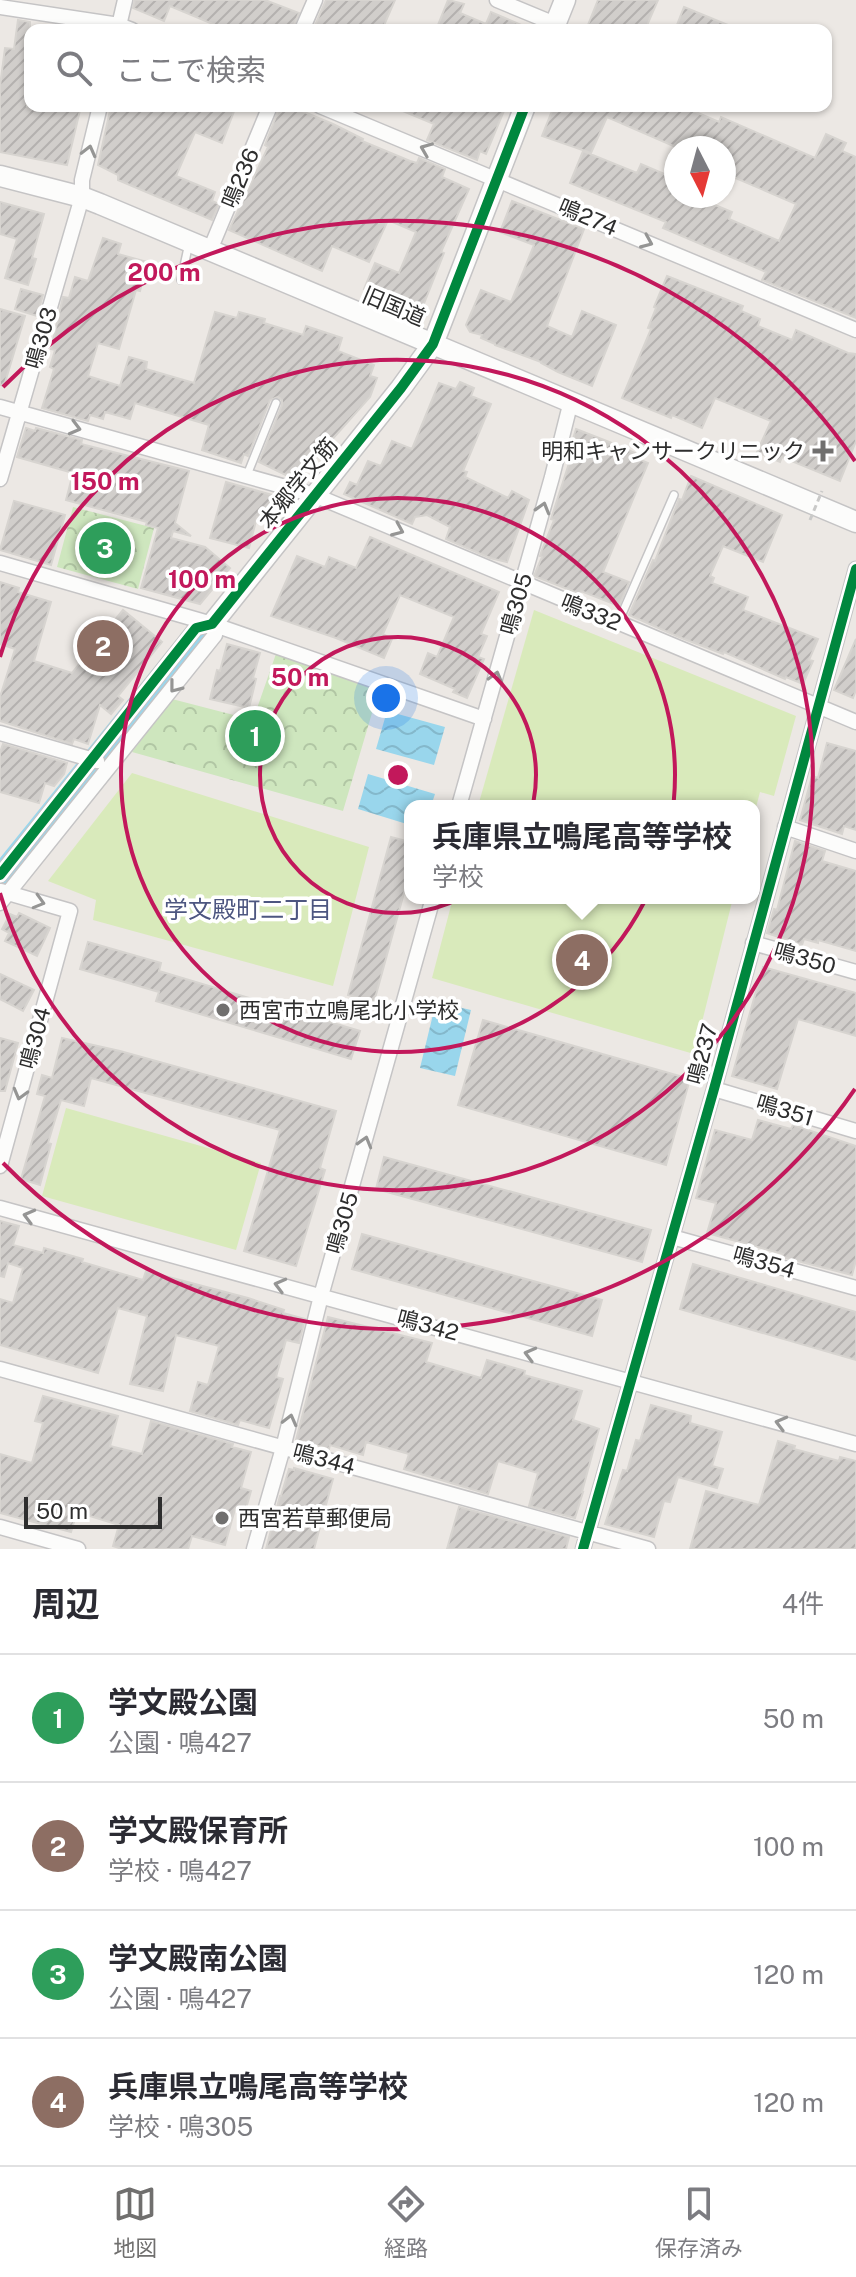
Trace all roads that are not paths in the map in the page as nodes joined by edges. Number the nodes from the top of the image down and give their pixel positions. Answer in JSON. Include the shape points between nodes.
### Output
{"nodes":[{"id":1,"x":125,"y":0,"type":"edge"},
{"id":2,"x":315,"y":0,"type":"edge"},
{"id":3,"x":497,"y":0,"type":"edge"},
{"id":4,"x":565,"y":0,"type":"edge"},
{"id":5,"x":0,"y":7,"type":"edge"},
{"id":6,"x":100,"y":24,"type":"edge"},
{"id":7,"x":123,"y":24,"type":"edge"},
{"id":8,"x":305,"y":24,"type":"edge"},
{"id":9,"x":548,"y":24,"type":"edge"},
{"id":10,"x":555,"y":24,"type":"edge"},
{"id":11,"x":99,"y":112,"type":"edge"},
{"id":12,"x":268,"y":112,"type":"edge"},
{"id":13,"x":335,"y":112,"type":"edge"},
{"id":14,"x":523,"y":112,"type":"edge"},
{"id":15,"x":0,"y":176,"type":"edge"},
{"id":16,"x":498,"y":179,"type":"junction"},
{"id":17,"x":82,"y":197,"type":"junction"},
{"id":18,"x":190,"y":241,"type":"junction"},
{"id":19,"x":210,"y":250,"type":"junction"},
{"id":20,"x":181,"y":280,"type":"dead end"},
{"id":21,"x":856,"y":330,"type":"edge"},
{"id":22,"x":433,"y":344,"type":"junction"},
{"id":23,"x":571,"y":401,"type":"junction"},
{"id":24,"x":276,"y":403,"type":"dead end"},
{"id":25,"x":0,"y":407,"type":"edge"},
{"id":26,"x":19,"y":412,"type":"junction"},
{"id":27,"x":247,"y":475,"type":"junction"},
{"id":28,"x":0,"y":479,"type":"edge"},
{"id":29,"x":314,"y":495,"type":"junction"},
{"id":30,"x":674,"y":495,"type":"dead end"},
{"id":31,"x":856,"y":522,"type":"edge"},
{"id":32,"x":0,"y":563,"type":"edge"},
{"id":33,"x":856,"y":569,"type":"edge"},
{"id":34,"x":521,"y":583,"type":"junction"},
{"id":35,"x":618,"y":623,"type":"junction"},
{"id":36,"x":212,"y":624,"type":"junction"},
{"id":37,"x":818,"y":706,"type":"junction"},
{"id":38,"x":484,"y":719,"type":"junction"},
{"id":39,"x":856,"y":722,"type":"edge"},
{"id":40,"x":0,"y":733,"type":"edge"},
{"id":41,"x":102,"y":762,"type":"junction"},
{"id":42,"x":461,"y":800,"type":"edge"},
{"id":43,"x":785,"y":827,"type":"junction"},
{"id":44,"x":856,"y":851,"type":"edge"},
{"id":45,"x":0,"y":875,"type":"edge"},
{"id":46,"x":3,"y":895,"type":"edge"},
{"id":47,"x":431,"y":904,"type":"edge"},
{"id":48,"x":753,"y":943,"type":"junction"},
{"id":49,"x":856,"y":972,"type":"edge"},
{"id":50,"x":714,"y":1089,"type":"junction"},
{"id":51,"x":856,"y":1131,"type":"edge"},
{"id":52,"x":0,"y":1166,"type":"edge"},
{"id":53,"x":0,"y":1208,"type":"edge"},
{"id":54,"x":672,"y":1237,"type":"junction"},
{"id":55,"x":856,"y":1288,"type":"edge"},
{"id":56,"x":321,"y":1296,"type":"junction"},
{"id":57,"x":0,"y":1369,"type":"edge"},
{"id":58,"x":631,"y":1382,"type":"junction"},
{"id":59,"x":856,"y":1444,"type":"edge"},
{"id":60,"x":283,"y":1448,"type":"junction"},
{"id":61,"x":0,"y":1527,"type":"edge"},
{"id":62,"x":587,"y":1532,"type":"junction"},
{"id":63,"x":78,"y":1549,"type":"edge"},
{"id":64,"x":254,"y":1549,"type":"edge"},
{"id":65,"x":583,"y":1549,"type":"edge"},
{"id":66,"x":648,"y":1549,"type":"edge"}],
"edges":[{"from":1,"to":7,"type":"street"},
{"from":2,"to":8,"type":"street"},
{"from":3,"to":9,"type":"street"},
{"from":4,"to":10,"type":"street"},
{"from":5,"to":6,"type":"street"},
{"from":17,"to":11,"type":"street","name":"鳴303","one_way":true},
{"from":12,"to":19,"type":"street","name":"鳴236"},
{"from":16,"to":13,"type":"street","name":"鳴274","one_way":true},
{"from":14,"to":16,"type":"street","name":"本郷学文筋"},
{"from":15,"to":17,"type":"street","name":"旧国道"},
{"from":16,"to":21,"type":"street","name":"鳴274","one_way":true},
{"from":16,"to":22,"type":"street","name":"本郷学文筋"},
{"from":17,"to":18,"type":"street","name":"旧国道"},
{"from":17,"to":26,"type":"street","name":"鳴303"},
{"from":18,"to":19,"type":"street","name":"旧国道"},
{"from":18,"to":20,"type":"lane"},
{"from":19,"to":22,"type":"street","name":"旧国道"},
{"from":22,"to":23,"type":"street","name":"旧国道"},
{"from":22,"to":29,"type":"street","name":"本郷学文筋"},
{"from":23,"to":31,"type":"street","name":"旧国道"},
{"from":34,"to":23,"type":"street","name":"鳴305","one_way":true},
{"from":24,"to":27,"type":"lane"},
{"from":25,"to":26,"type":"street","name":"鳴332"},
{"from":26,"to":27,"type":"street","name":"鳴332","one_way":true},
{"from":26,"to":28,"type":"street","name":"鳴303"},
{"from":27,"to":29,"type":"street","name":"鳴332"},
{"from":29,"to":34,"type":"street","name":"鳴332","one_way":true},
{"from":29,"to":36,"type":"street","name":"本郷学文筋"},
{"from":30,"to":35,"type":"lane"},
{"from":32,"to":36,"type":"street"},
{"from":33,"to":37,"type":"street","name":"鳴237"},
{"from":34,"to":35,"type":"street","name":"鳴332"},
{"from":38,"to":34,"type":"street","name":"鳴305","one_way":true},
{"from":35,"to":37,"type":"street","name":"鳴332"},
{"from":36,"to":38,"type":"street"},
{"from":36,"to":41,"type":"street","name":"本郷学文筋","via":[[196,628]]},
{"from":36,"to":41,"type":"street","name":"本郷学文筋","one_way":true,"via":[[215,635]]},
{"from":37,"to":39,"type":"street","name":"鳴332"},
{"from":37,"to":43,"type":"street","name":"鳴237"},
{"from":38,"to":42,"type":"street","name":"鳴305"},
{"from":40,"to":41,"type":"street"},
{"from":41,"to":45,"type":"street","name":"本郷学文筋"},
{"from":41,"to":46,"type":"street","name":"本郷学文筋"},
{"from":43,"to":44,"type":"street"},
{"from":43,"to":48,"type":"street","name":"鳴237"},
{"from":46,"to":52,"type":"street","name":"鳴304","one_way":true,"via":[[70,911]]},
{"from":56,"to":47,"type":"street","name":"鳴305","one_way":true},
{"from":48,"to":49,"type":"street","name":"鳴350"},
{"from":48,"to":50,"type":"street","name":"鳴237"},
{"from":50,"to":51,"type":"street","name":"鳴351"},
{"from":50,"to":54,"type":"street","name":"鳴237"},
{"from":56,"to":53,"type":"street","name":"鳴342","one_way":true},
{"from":54,"to":55,"type":"street","name":"鳴354"},
{"from":54,"to":58,"type":"street","name":"鳴237"},
{"from":58,"to":56,"type":"street","name":"鳴342","one_way":true},
{"from":60,"to":56,"type":"street","name":"鳴305","one_way":true},
{"from":57,"to":60,"type":"street","name":"鳴344"},
{"from":59,"to":58,"type":"street","name":"鳴342","one_way":true},
{"from":58,"to":62,"type":"street","name":"鳴237"},
{"from":60,"to":62,"type":"street","name":"鳴344"},
{"from":60,"to":64,"type":"street","name":"鳴305"},
{"from":61,"to":63,"type":"street"},
{"from":62,"to":65,"type":"street","name":"鳴237"},
{"from":62,"to":66,"type":"street","name":"鳴344"}]}
